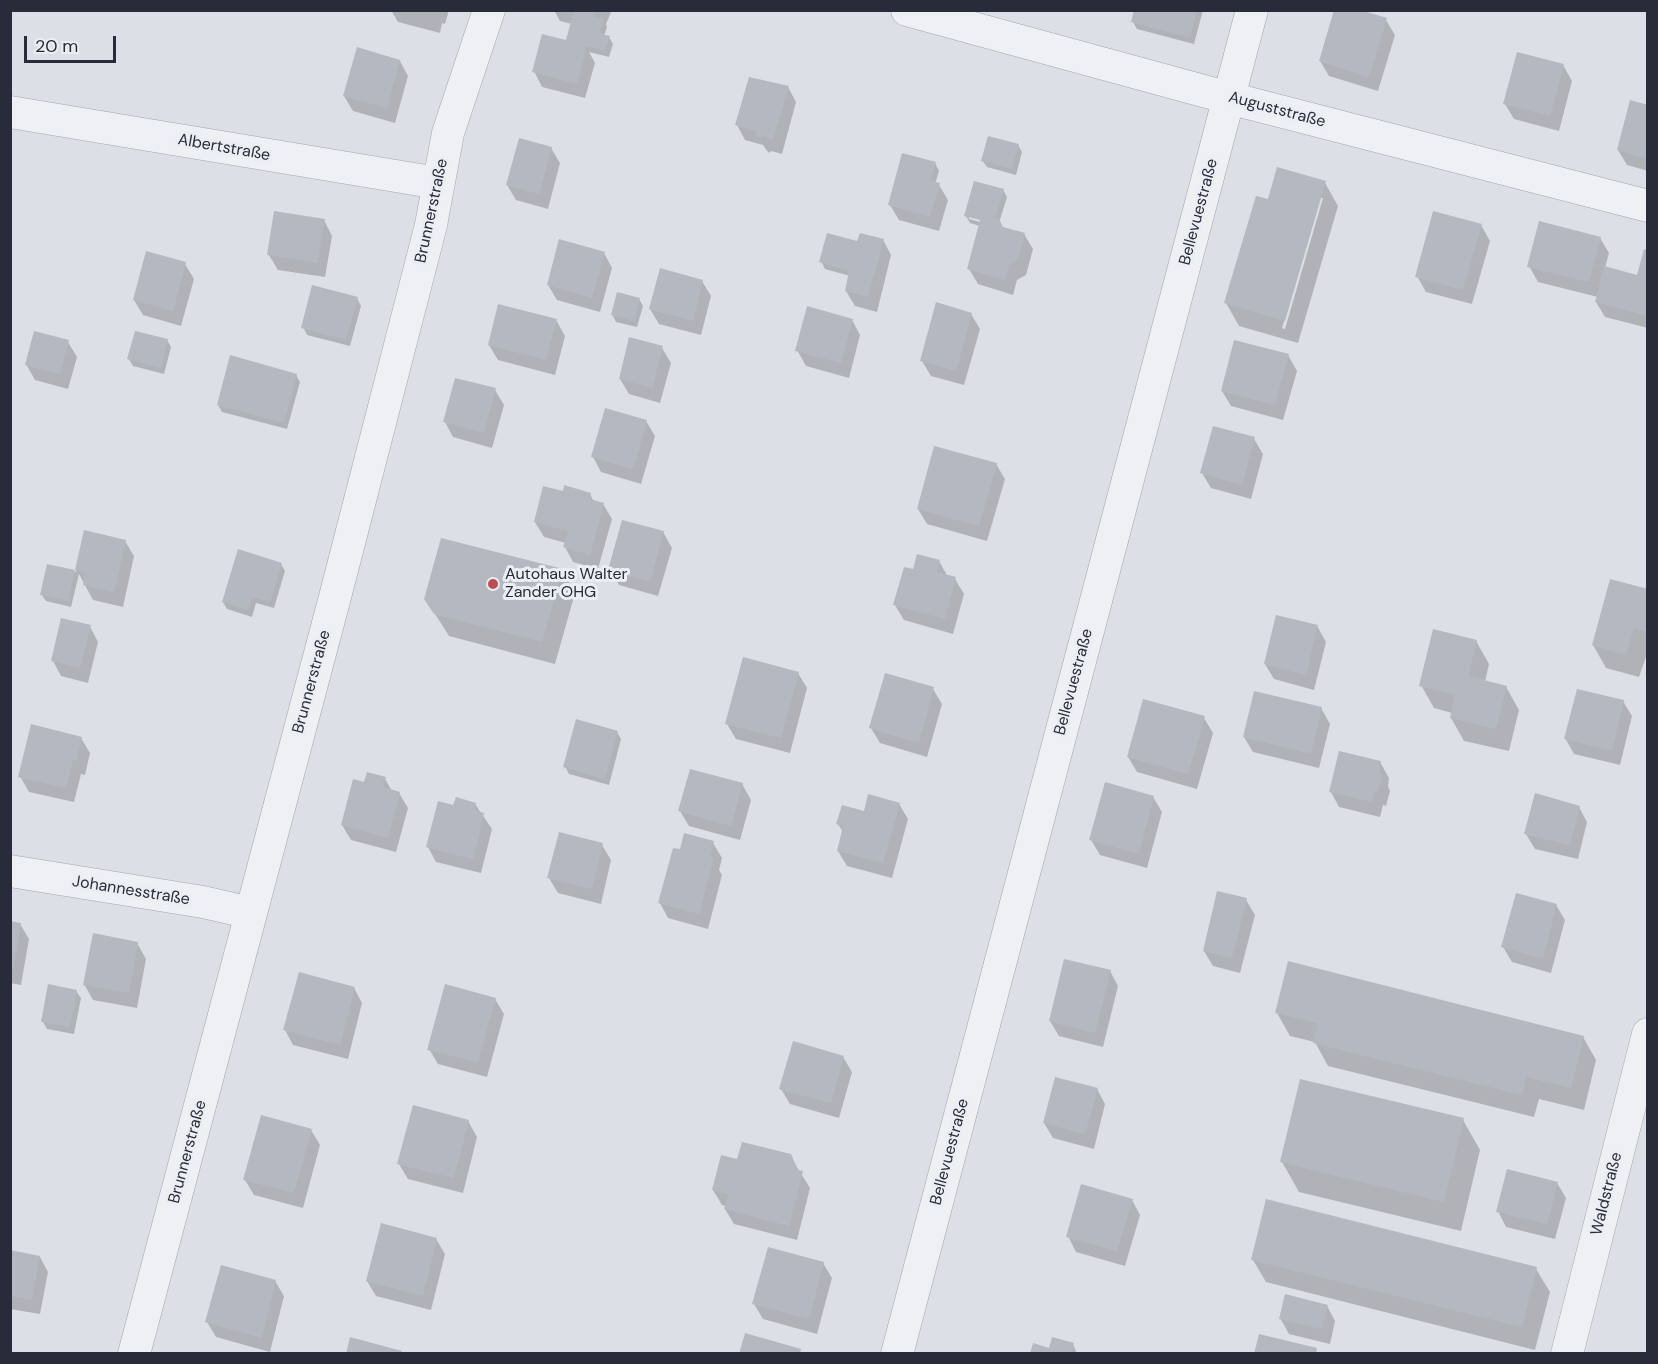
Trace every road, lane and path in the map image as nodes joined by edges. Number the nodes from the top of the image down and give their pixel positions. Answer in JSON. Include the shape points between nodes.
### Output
{"nodes":[{"id":1,"x":489,"y":10,"type":"edge"},
{"id":2,"x":907,"y":10,"type":"edge"},
{"id":3,"x":1252,"y":10,"type":"edge"},
{"id":4,"x":1229,"y":98,"type":"junction"},
{"id":5,"x":10,"y":112,"type":"edge"},
{"id":6,"x":438,"y":183,"type":"junction"},
{"id":7,"x":1647,"y":206,"type":"edge"},
{"id":8,"x":10,"y":871,"type":"edge"},
{"id":9,"x":251,"y":914,"type":"junction"},
{"id":10,"x":1647,"y":1034,"type":"edge"},
{"id":11,"x":134,"y":1353,"type":"edge"},
{"id":12,"x":897,"y":1353,"type":"edge"},
{"id":13,"x":1568,"y":1353,"type":"edge"}],
"edges":[{"from":1,"to":6,"type":"street","name":"Brunnerstraße","via":[[448,133]]},
{"from":2,"to":4,"type":"street","name":"Auguststraße"},
{"from":3,"to":4,"type":"street","name":"Bellevuestraße"},
{"from":4,"to":7,"type":"street","name":"Auguststraße"},
{"from":4,"to":12,"type":"street","name":"Bellevuestraße"},
{"from":5,"to":6,"type":"street","name":"Albertstraße"},
{"from":6,"to":9,"type":"street","name":"Brunnerstraße","via":[[425,247]]},
{"from":8,"to":9,"type":"street","name":"Johannesstraße"},
{"from":9,"to":11,"type":"street","name":"Brunnerstraße"},
{"from":10,"to":13,"type":"street","name":"Waldstraße"}]}
